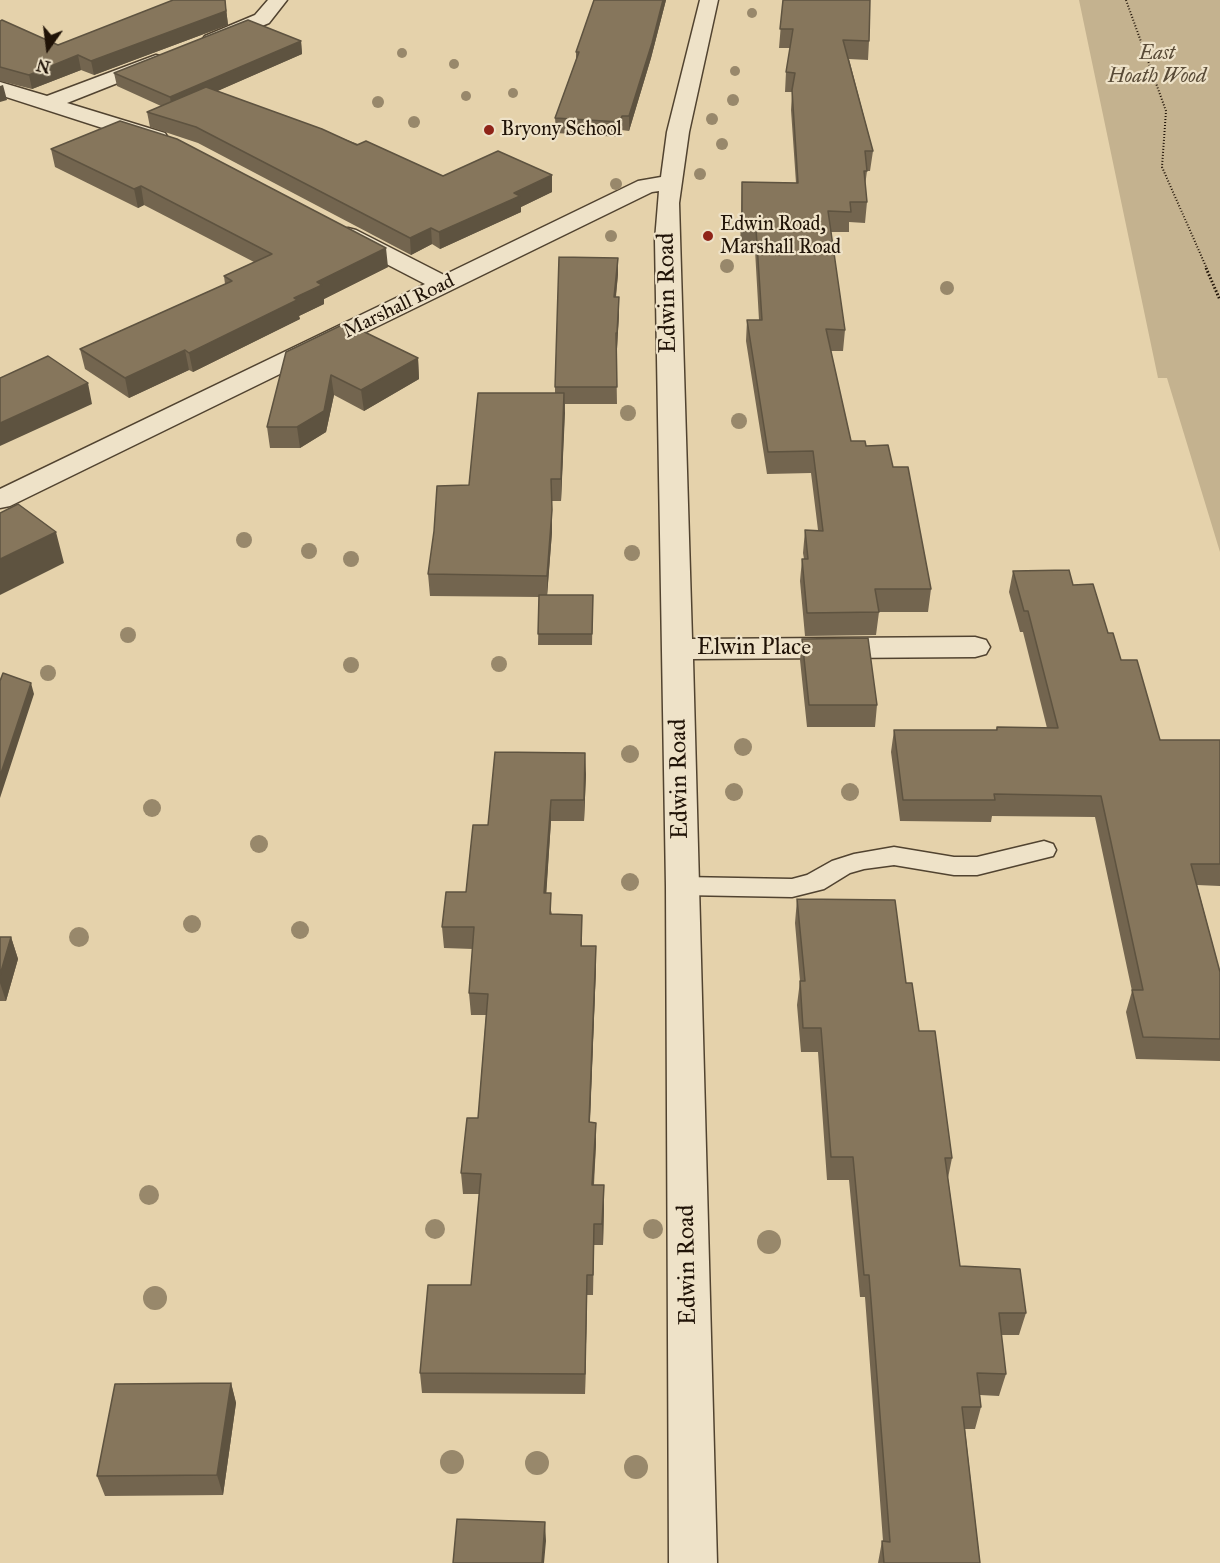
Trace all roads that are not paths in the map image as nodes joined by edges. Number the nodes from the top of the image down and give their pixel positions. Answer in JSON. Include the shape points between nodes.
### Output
{"nodes":[{"id":1,"x":278,"y":0,"type":"edge"},
{"id":2,"x":709,"y":0,"type":"edge"},
{"id":3,"x":191,"y":48,"type":"edge"},
{"id":4,"x":171,"y":56,"type":"edge"},
{"id":5,"x":0,"y":88,"type":"edge"},
{"id":6,"x":48,"y":103,"type":"junction"},
{"id":7,"x":179,"y":146,"type":"edge"},
{"id":8,"x":670,"y":182,"type":"junction"},
{"id":9,"x":325,"y":223,"type":"edge"},
{"id":10,"x":445,"y":285,"type":"junction"},
{"id":11,"x":0,"y":500,"type":"edge"},
{"id":12,"x":975,"y":647,"type":"dead end"},
{"id":13,"x":677,"y":649,"type":"junction"},
{"id":14,"x":1044,"y":850,"type":"dead end"},
{"id":15,"x":683,"y":886,"type":"junction"},
{"id":16,"x":693,"y":1563,"type":"edge"}],
"edges":[{"from":1,"to":3,"type":"street","via":[[262,20]]},
{"from":2,"to":8,"type":"street","name":"Edwin Road"},
{"from":4,"to":6,"type":"street"},
{"from":5,"to":6,"type":"street"},
{"from":6,"to":7,"type":"street"},
{"from":8,"to":10,"type":"street","name":"Marshall Road","via":[[646,186]]},
{"from":8,"to":13,"type":"street","name":"Edwin Road","via":[[668,372]]},
{"from":9,"to":10,"type":"street"},
{"from":10,"to":11,"type":"street","name":"Marshall Road"},
{"from":12,"to":13,"type":"street","name":"Elwin Place"},
{"from":13,"to":15,"type":"street","name":"Edwin Road"},
{"from":14,"to":15,"type":"lane","via":[[977,866],[894,856],[863,860],[792,888]]},
{"from":15,"to":16,"type":"street","name":"Edwin Road"}]}
